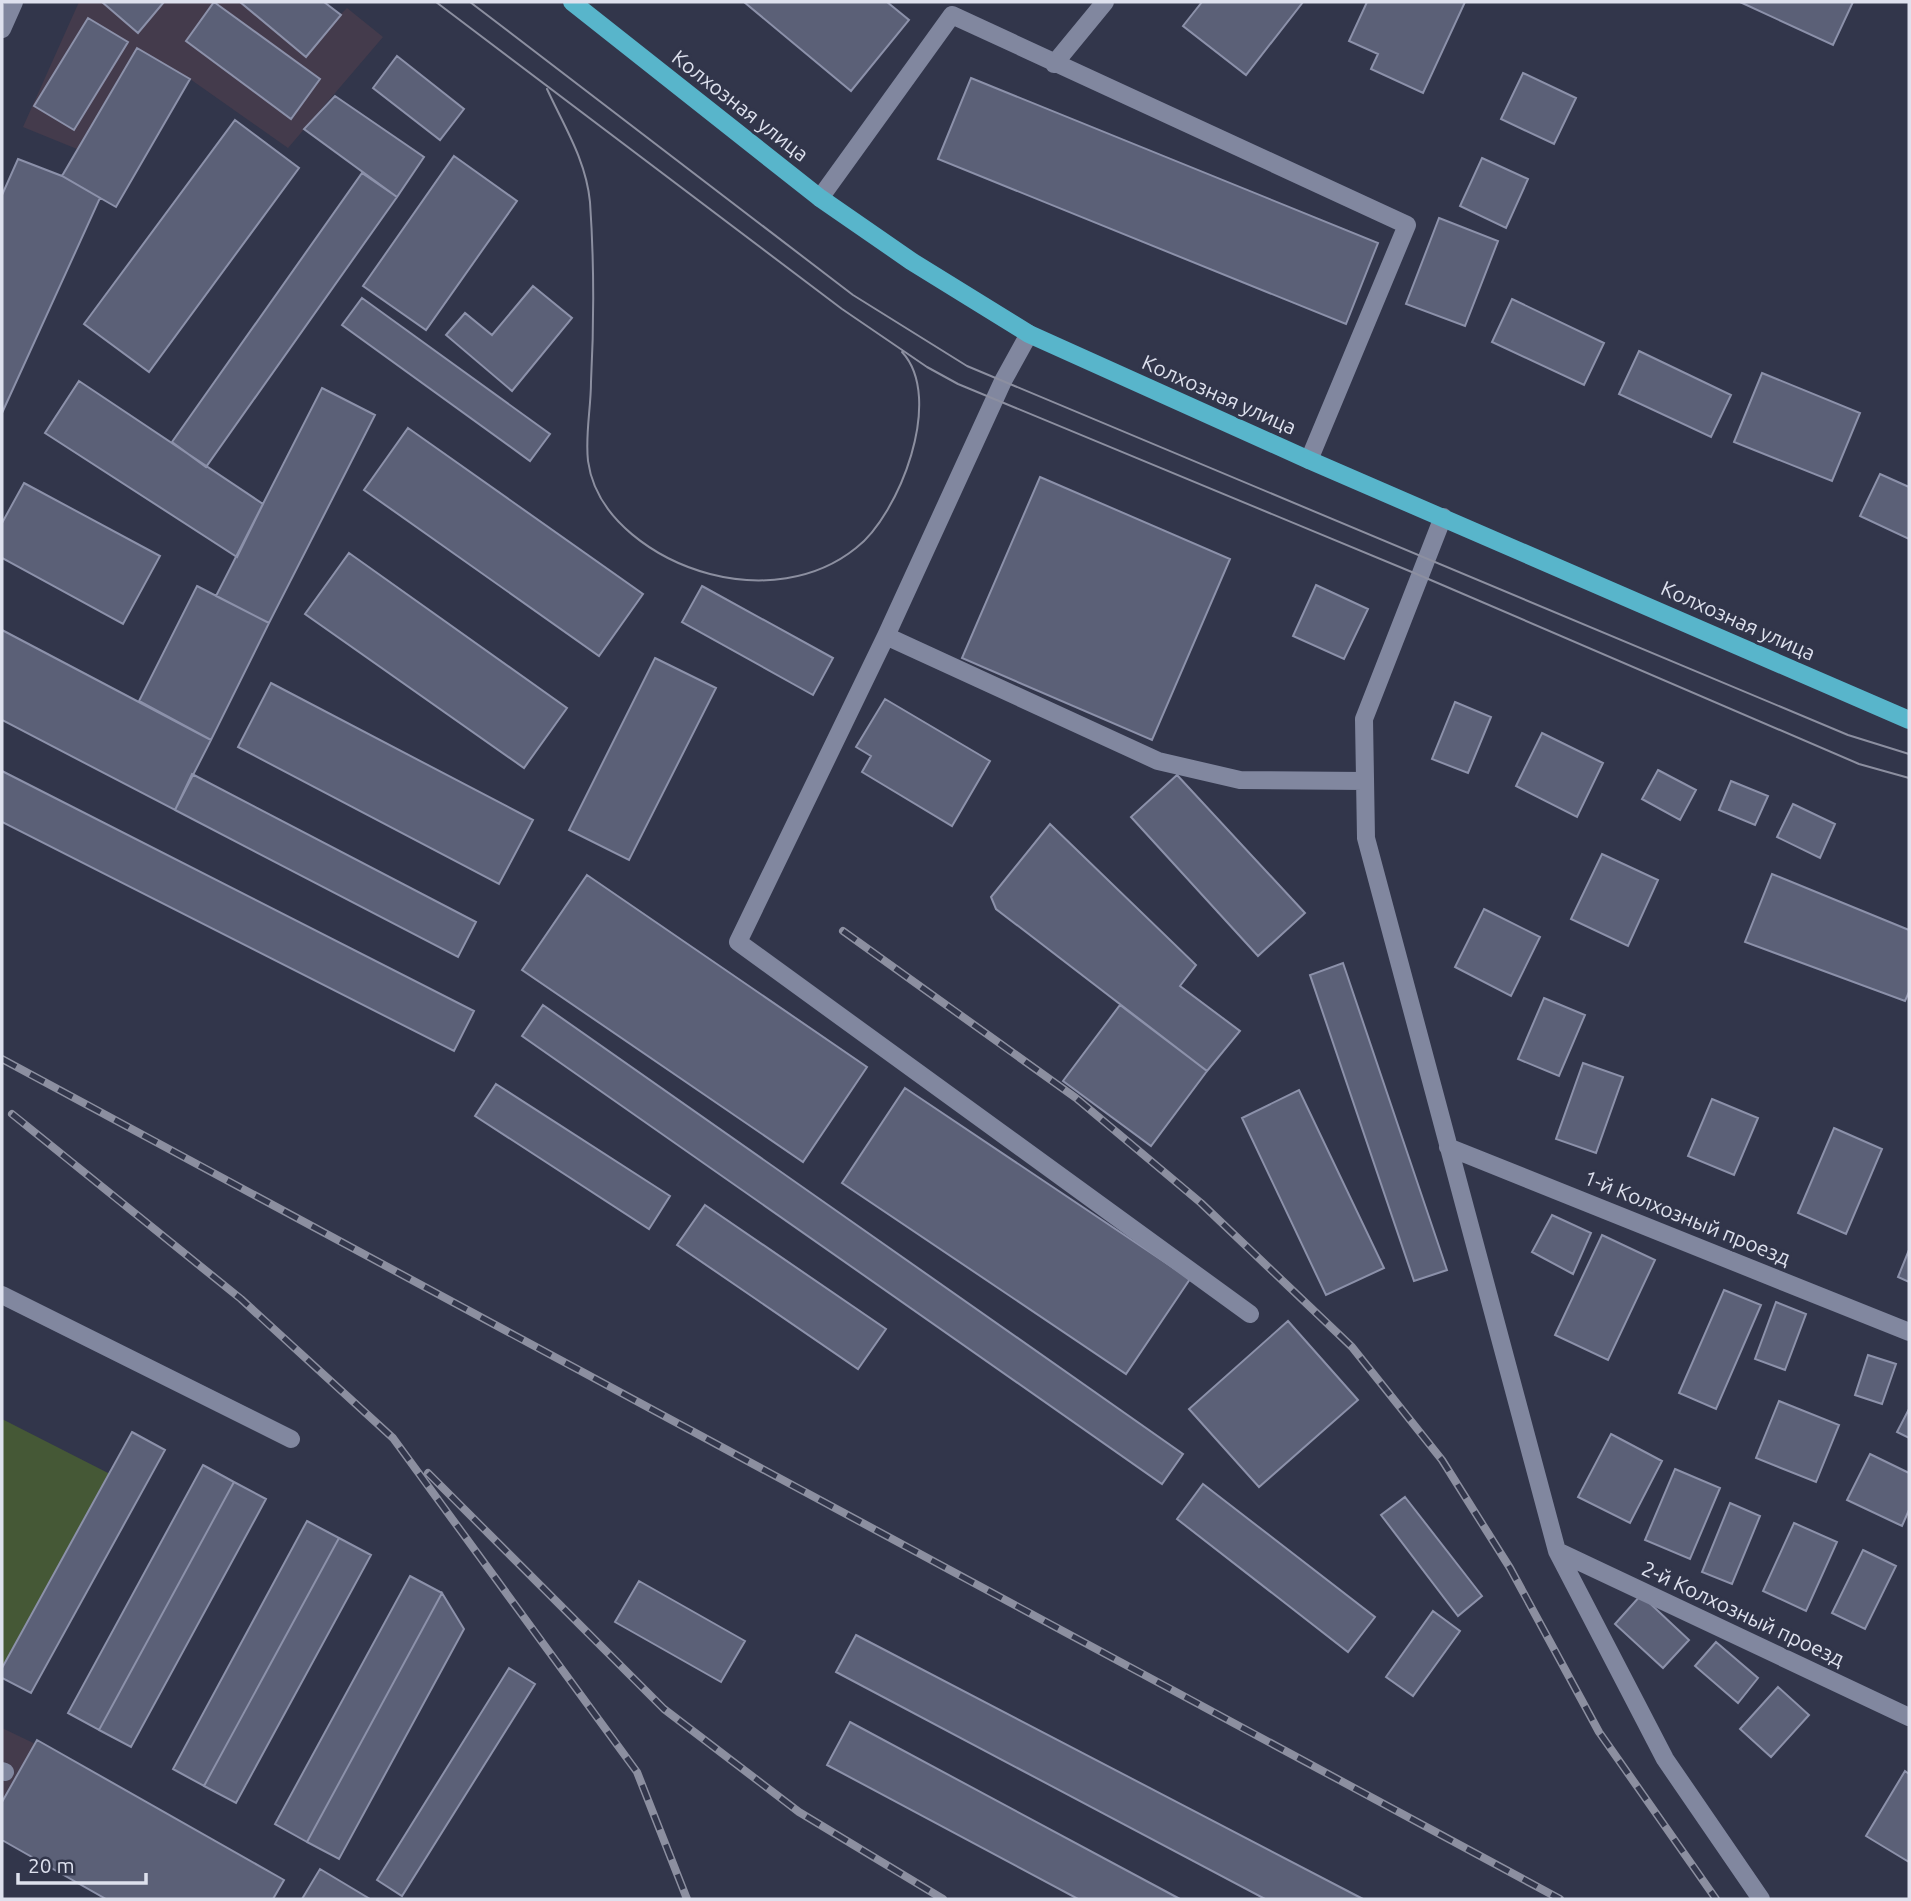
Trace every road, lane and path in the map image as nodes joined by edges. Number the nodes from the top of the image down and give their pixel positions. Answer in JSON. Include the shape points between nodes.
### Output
{"nodes":[{"id":1,"x":14,"y":2,"type":"edge"},
{"id":2,"x":572,"y":2,"type":"edge"},
{"id":3,"x":1105,"y":2,"type":"edge"},
{"id":4,"x":953,"y":8,"type":"edge"},
{"id":5,"x":2,"y":29,"type":"edge"},
{"id":6,"x":1054,"y":64,"type":"junction"},
{"id":7,"x":820,"y":198,"type":"junction"},
{"id":8,"x":1029,"y":334,"type":"junction"},
{"id":9,"x":1309,"y":460,"type":"junction"},
{"id":10,"x":1443,"y":517,"type":"junction"},
{"id":11,"x":886,"y":636,"type":"junction"},
{"id":12,"x":1909,"y":720,"type":"edge"},
{"id":13,"x":1365,"y":781,"type":"junction"},
{"id":14,"x":1448,"y":1147,"type":"junction"},
{"id":15,"x":2,"y":1295,"type":"edge"},
{"id":16,"x":1250,"y":1314,"type":"dead end"},
{"id":17,"x":1909,"y":1332,"type":"edge"},
{"id":18,"x":291,"y":1439,"type":"dead end"},
{"id":19,"x":1557,"y":1551,"type":"junction"},
{"id":20,"x":1909,"y":1717,"type":"edge"},
{"id":21,"x":1761,"y":1899,"type":"edge"}],
"edges":[{"from":1,"to":5,"type":"street"},
{"from":2,"to":7,"type":"main road","name":"Колхозная улица"},
{"from":3,"to":6,"type":"street"},
{"from":4,"to":6,"type":"street"},
{"from":4,"to":7,"type":"street"},
{"from":6,"to":9,"type":"street","via":[[1407,225]]},
{"from":7,"to":8,"type":"main road","name":"Колхозная улица"},
{"from":8,"to":9,"type":"main road","name":"Колхозная улица"},
{"from":8,"to":11,"type":"street"},
{"from":9,"to":10,"type":"main road","name":"Колхозная улица"},
{"from":10,"to":12,"type":"main road","name":"Колхозная улица"},
{"from":10,"to":13,"type":"street","via":[[1364,719]]},
{"from":11,"to":13,"type":"street","via":[[1158,761],[1240,780]]},
{"from":11,"to":16,"type":"street","via":[[738,942]]},
{"from":13,"to":14,"type":"street","via":[[1366,838]]},
{"from":14,"to":17,"type":"street","name":"1-й Колхозный проезд"},
{"from":14,"to":19,"type":"street"},
{"from":15,"to":18,"type":"street"},
{"from":19,"to":20,"type":"street","name":"2-й Колхозный проезд"},
{"from":19,"to":21,"type":"street","via":[[1665,1759]]}]}
